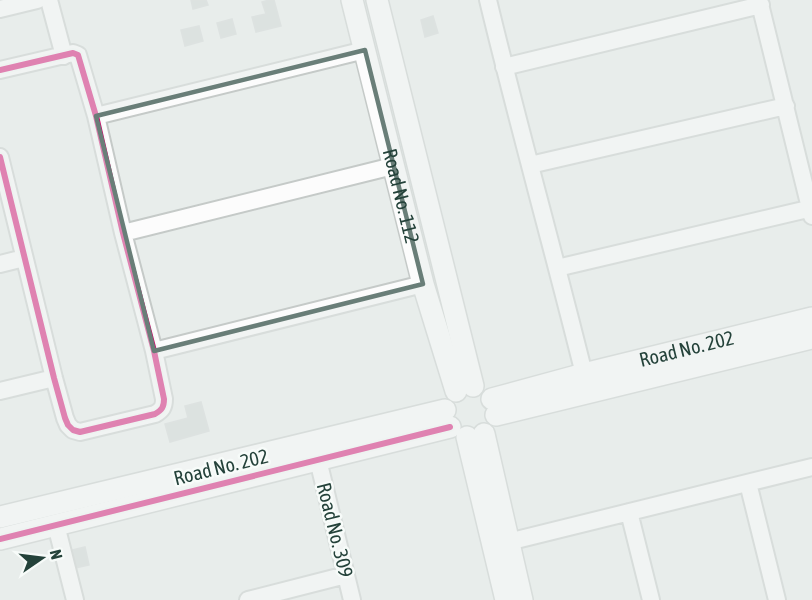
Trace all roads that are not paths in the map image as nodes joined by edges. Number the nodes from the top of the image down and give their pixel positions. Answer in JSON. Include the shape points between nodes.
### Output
{"nodes":[{"id":1,"x":37,"y":0,"type":"edge"},
{"id":2,"x":49,"y":0,"type":"edge"},
{"id":3,"x":352,"y":0,"type":"edge"},
{"id":4,"x":377,"y":0,"type":"edge"},
{"id":5,"x":489,"y":0,"type":"edge"},
{"id":6,"x":764,"y":2,"type":"edge"},
{"id":7,"x":0,"y":9,"type":"edge"},
{"id":8,"x":365,"y":50,"type":"junction"},
{"id":9,"x":64,"y":56,"type":"junction"},
{"id":10,"x":504,"y":67,"type":"junction"},
{"id":11,"x":0,"y":70,"type":"edge"},
{"id":12,"x":786,"y":106,"type":"junction"},
{"id":13,"x":96,"y":116,"type":"junction"},
{"id":14,"x":0,"y":158,"type":"edge"},
{"id":15,"x":531,"y":165,"type":"junction"},
{"id":16,"x":393,"y":166,"type":"junction"},
{"id":17,"x":812,"y":167,"type":"edge"},
{"id":18,"x":811,"y":211,"type":"edge"},
{"id":19,"x":123,"y":233,"type":"junction"},
{"id":20,"x":24,"y":258,"type":"junction"},
{"id":21,"x":0,"y":264,"type":"edge"},
{"id":22,"x":557,"y":268,"type":"junction"},
{"id":23,"x":423,"y":284,"type":"junction"},
{"id":24,"x":812,"y":318,"type":"edge"},
{"id":25,"x":812,"y":338,"type":"edge"},
{"id":26,"x":154,"y":351,"type":"junction"},
{"id":27,"x":584,"y":374,"type":"junction"},
{"id":28,"x":54,"y":378,"type":"junction"},
{"id":29,"x":464,"y":389,"type":"junction"},
{"id":30,"x":0,"y":391,"type":"edge"},
{"id":31,"x":494,"y":407,"type":"junction"},
{"id":32,"x":461,"y":427,"type":"junction"},
{"id":33,"x":318,"y":460,"type":"junction"},
{"id":34,"x":812,"y":467,"type":"edge"},
{"id":35,"x":748,"y":483,"type":"junction"},
{"id":36,"x":629,"y":512,"type":"junction"},
{"id":37,"x":0,"y":517,"type":"edge"},
{"id":38,"x":56,"y":525,"type":"junction"},
{"id":39,"x":0,"y":539,"type":"edge"},
{"id":40,"x":508,"y":542,"type":"junction"},
{"id":41,"x":346,"y":575,"type":"junction"},
{"id":42,"x":75,"y":600,"type":"edge"},
{"id":43,"x":248,"y":600,"type":"edge"},
{"id":44,"x":352,"y":600,"type":"edge"},
{"id":45,"x":506,"y":600,"type":"edge"},
{"id":46,"x":522,"y":600,"type":"edge"},
{"id":47,"x":651,"y":600,"type":"edge"},
{"id":48,"x":777,"y":600,"type":"edge"}],
"edges":[{"from":1,"to":7,"type":"street"},
{"from":2,"to":9,"type":"street"},
{"from":3,"to":8,"type":"street","name":"Road No. 112"},
{"from":4,"to":29,"type":"street","name":"Road No. 112"},
{"from":5,"to":10,"type":"street"},
{"from":6,"to":10,"type":"street"},
{"from":6,"to":12,"type":"street"},
{"from":6,"to":17,"type":"street"},
{"from":8,"to":13,"type":"street"},
{"from":8,"to":16,"type":"street","name":"Road No. 112"},
{"from":9,"to":11,"type":"street"},
{"from":9,"to":13,"type":"street","via":[[78,55]]},
{"from":10,"to":15,"type":"street"},
{"from":12,"to":15,"type":"street"},
{"from":12,"to":18,"type":"street"},
{"from":13,"to":19,"type":"street"},
{"from":14,"to":20,"type":"street"},
{"from":15,"to":22,"type":"street"},
{"from":16,"to":19,"type":"street"},
{"from":16,"to":23,"type":"street","name":"Road No. 112"},
{"from":18,"to":22,"type":"street"},
{"from":19,"to":26,"type":"street"},
{"from":20,"to":21,"type":"street"},
{"from":20,"to":28,"type":"street"},
{"from":22,"to":27,"type":"street"},
{"from":23,"to":26,"type":"street"},
{"from":23,"to":29,"type":"street","name":"Road No. 112"},
{"from":24,"to":27,"type":"street","name":"Road No. 202"},
{"from":25,"to":31,"type":"street","name":"Road No. 202"},
{"from":26,"to":28,"type":"street","via":[[164,399],[164,406],[155,414],[75,431],[65,418]]},
{"from":27,"to":31,"type":"street","name":"Road No. 202"},
{"from":28,"to":30,"type":"street"},
{"from":29,"to":31,"type":"street","via":[[481,388]]},
{"from":29,"to":32,"type":"street","via":[[450,396],[446,403]]},
{"from":31,"to":32,"type":"street","via":[[494,423],[489,429]]},
{"from":32,"to":33,"type":"street","name":"Road No. 202"},
{"from":32,"to":37,"type":"street","name":"Road No. 202"},
{"from":32,"to":40,"type":"street"},
{"from":32,"to":45,"type":"street"},
{"from":33,"to":38,"type":"street","name":"Road No. 202"},
{"from":33,"to":41,"type":"street","name":"Road No. 309"},
{"from":34,"to":35,"type":"street"},
{"from":35,"to":36,"type":"street"},
{"from":35,"to":48,"type":"street"},
{"from":36,"to":40,"type":"street"},
{"from":36,"to":47,"type":"street"},
{"from":38,"to":39,"type":"street","name":"Road No. 202"},
{"from":38,"to":42,"type":"street"},
{"from":40,"to":46,"type":"street"},
{"from":41,"to":43,"type":"street"},
{"from":41,"to":44,"type":"street","name":"Road No. 309"}]}
